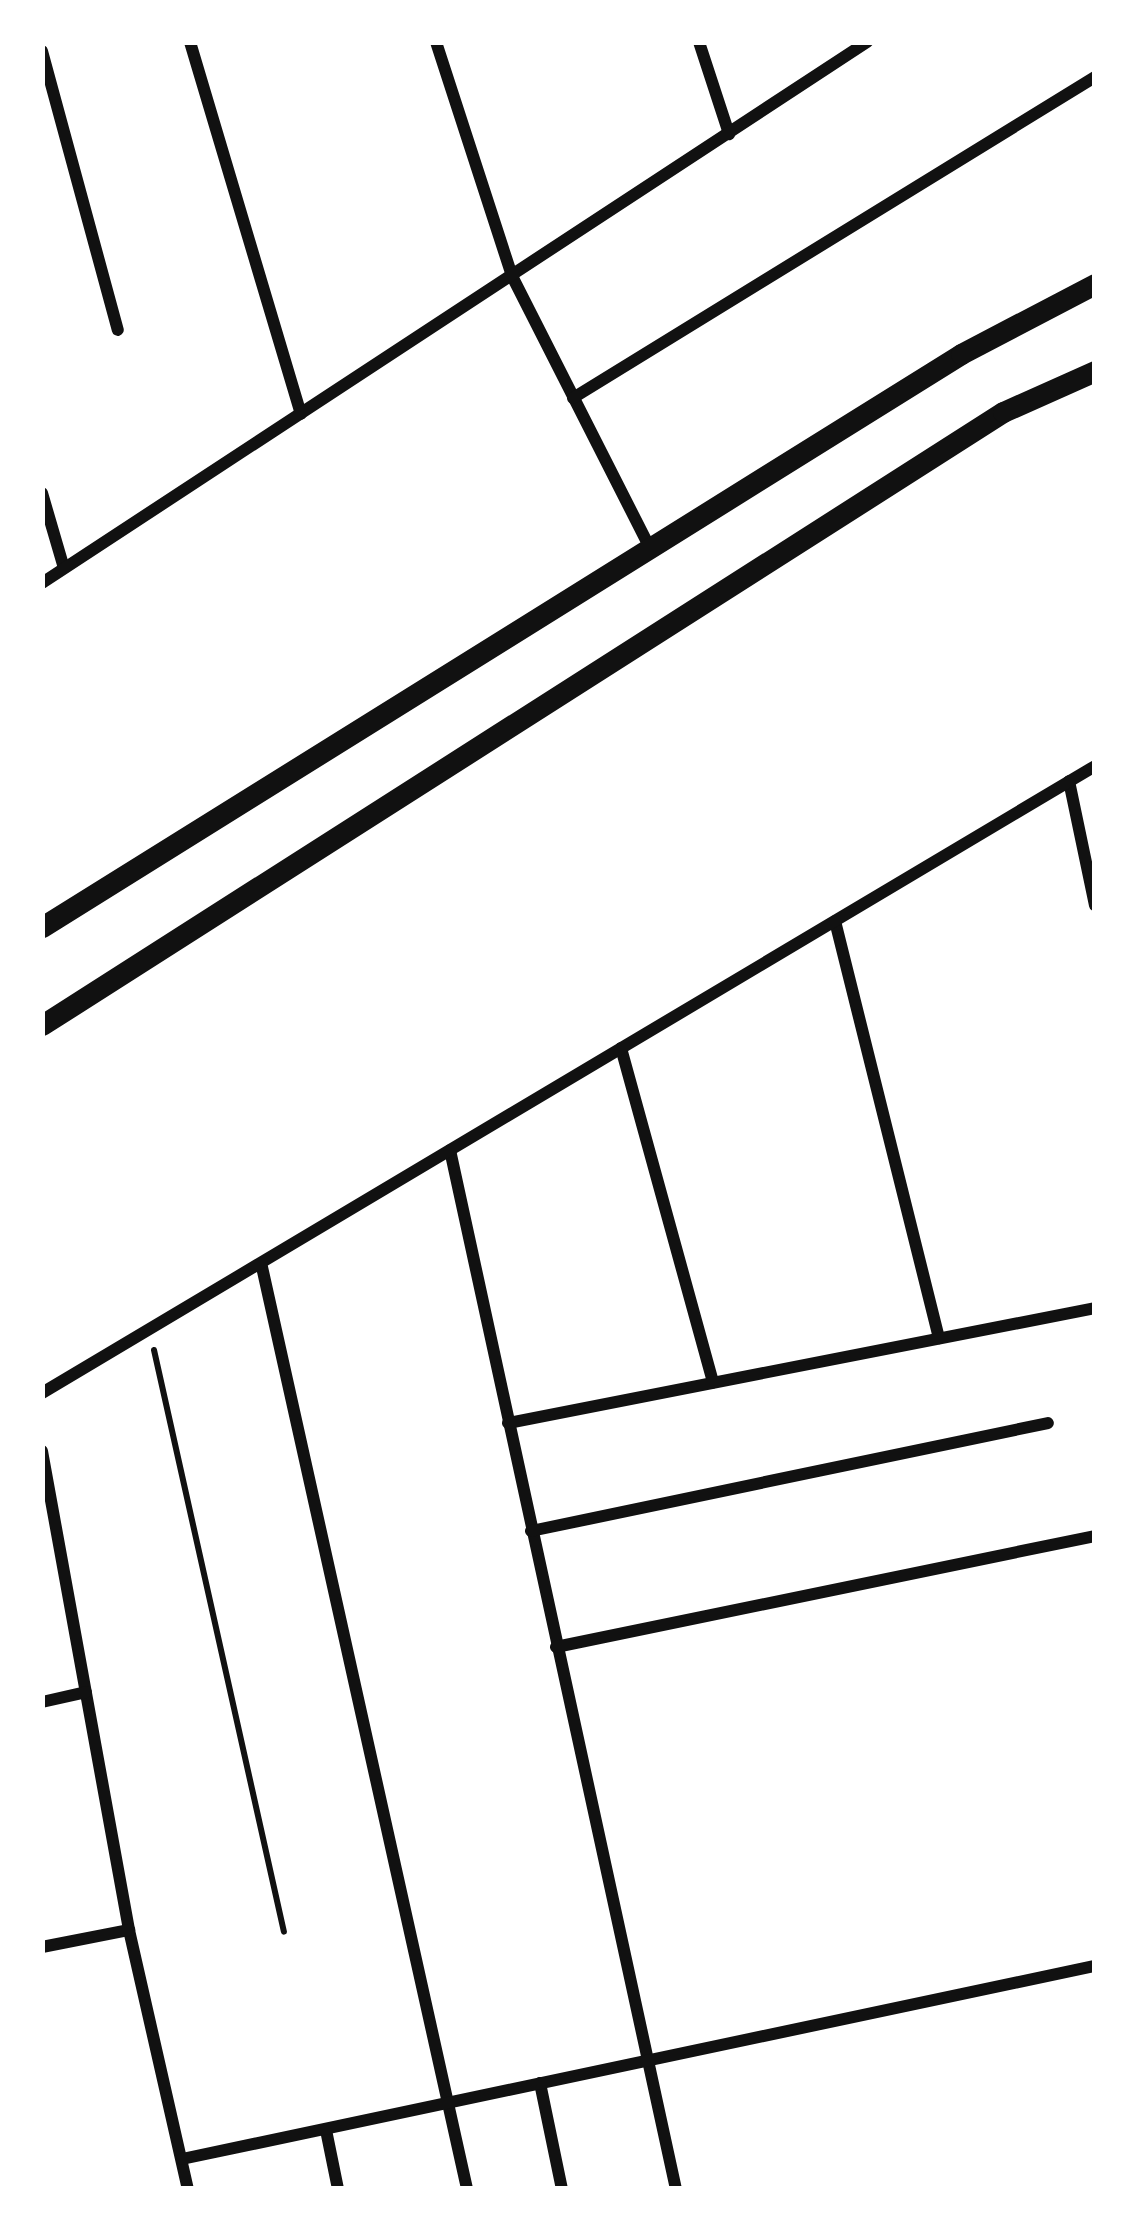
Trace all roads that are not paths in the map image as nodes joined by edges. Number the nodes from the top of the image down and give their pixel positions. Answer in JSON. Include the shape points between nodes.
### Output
{"nodes":[{"id":1,"x":190,"y":42,"type":"edge"},
{"id":2,"x":436,"y":42,"type":"edge"},
{"id":3,"x":699,"y":42,"type":"edge"},
{"id":4,"x":866,"y":42,"type":"edge"},
{"id":5,"x":42,"y":51,"type":"edge"},
{"id":6,"x":1095,"y":77,"type":"edge"},
{"id":7,"x":729,"y":134,"type":"junction"},
{"id":8,"x":512,"y":277,"type":"junction"},
{"id":9,"x":1095,"y":284,"type":"edge"},
{"id":10,"x":118,"y":330,"type":"dead end"},
{"id":11,"x":1095,"y":371,"type":"edge"},
{"id":12,"x":573,"y":398,"type":"junction"},
{"id":13,"x":301,"y":414,"type":"junction"},
{"id":14,"x":42,"y":494,"type":"edge"},
{"id":15,"x":650,"y":548,"type":"junction"},
{"id":16,"x":64,"y":568,"type":"junction"},
{"id":17,"x":42,"y":583,"type":"edge"},
{"id":18,"x":1095,"y":766,"type":"edge"},
{"id":19,"x":1069,"y":781,"type":"junction"},
{"id":20,"x":1095,"y":905,"type":"edge"},
{"id":21,"x":835,"y":921,"type":"junction"},
{"id":22,"x":42,"y":927,"type":"edge"},
{"id":23,"x":42,"y":1025,"type":"edge"},
{"id":24,"x":621,"y":1048,"type":"junction"},
{"id":25,"x":450,"y":1150,"type":"junction"},
{"id":26,"x":262,"y":1267,"type":"junction"},
{"id":27,"x":1095,"y":1308,"type":"edge"},
{"id":28,"x":939,"y":1338,"type":"junction"},
{"id":29,"x":713,"y":1383,"type":"junction"},
{"id":30,"x":42,"y":1393,"type":"edge"},
{"id":31,"x":508,"y":1423,"type":"junction"},
{"id":32,"x":1048,"y":1423,"type":"dead end"},
{"id":33,"x":42,"y":1451,"type":"edge"},
{"id":34,"x":532,"y":1531,"type":"junction"},
{"id":35,"x":1095,"y":1536,"type":"edge"},
{"id":36,"x":556,"y":1647,"type":"junction"},
{"id":37,"x":86,"y":1692,"type":"junction"},
{"id":38,"x":42,"y":1702,"type":"edge"},
{"id":39,"x":129,"y":1930,"type":"junction"},
{"id":40,"x":42,"y":1947,"type":"edge"},
{"id":41,"x":1095,"y":1968,"type":"edge"},
{"id":42,"x":645,"y":2060,"type":"junction"},
{"id":43,"x":540,"y":2083,"type":"junction"},
{"id":44,"x":451,"y":2102,"type":"junction"},
{"id":45,"x":326,"y":2130,"type":"junction"},
{"id":46,"x":182,"y":2159,"type":"junction"},
{"id":47,"x":188,"y":2189,"type":"edge"},
{"id":48,"x":338,"y":2189,"type":"edge"},
{"id":49,"x":466,"y":2189,"type":"edge"},
{"id":50,"x":562,"y":2189,"type":"edge"},
{"id":51,"x":676,"y":2189,"type":"edge"}],
"edges":[{"from":1,"to":13,"type":"street"},
{"from":2,"to":8,"type":"street"},
{"from":3,"to":7,"type":"street"},
{"from":4,"to":7,"type":"street"},
{"from":5,"to":10,"type":"street"},
{"from":6,"to":12,"type":"street"},
{"from":7,"to":8,"type":"street"},
{"from":8,"to":12,"type":"street"},
{"from":8,"to":13,"type":"street"},
{"from":9,"to":15,"type":"street","via":[[961,354]]},
{"from":11,"to":23,"type":"street","via":[[1003,412]]},
{"from":12,"to":15,"type":"street"},
{"from":13,"to":16,"type":"street"},
{"from":14,"to":16,"type":"street"},
{"from":15,"to":22,"type":"street"},
{"from":16,"to":17,"type":"street"},
{"from":18,"to":19,"type":"street"},
{"from":19,"to":20,"type":"street"},
{"from":19,"to":21,"type":"street"},
{"from":21,"to":24,"type":"street"},
{"from":21,"to":28,"type":"street"},
{"from":24,"to":25,"type":"street"},
{"from":24,"to":29,"type":"street"},
{"from":25,"to":26,"type":"street"},
{"from":25,"to":31,"type":"street"},
{"from":26,"to":30,"type":"street"},
{"from":26,"to":44,"type":"street"},
{"from":27,"to":28,"type":"street"},
{"from":28,"to":29,"type":"street"},
{"from":29,"to":31,"type":"street"},
{"from":31,"to":34,"type":"street"},
{"from":32,"to":34,"type":"street"},
{"from":33,"to":37,"type":"street"},
{"from":34,"to":36,"type":"street"},
{"from":35,"to":36,"type":"street"},
{"from":36,"to":42,"type":"street"},
{"from":37,"to":38,"type":"street"},
{"from":37,"to":39,"type":"street"},
{"from":39,"to":40,"type":"street"},
{"from":39,"to":46,"type":"street"},
{"from":41,"to":42,"type":"street"},
{"from":42,"to":43,"type":"street"},
{"from":42,"to":51,"type":"street"},
{"from":43,"to":44,"type":"street"},
{"from":43,"to":50,"type":"street"},
{"from":44,"to":45,"type":"street"},
{"from":44,"to":49,"type":"street"},
{"from":45,"to":46,"type":"street"},
{"from":45,"to":48,"type":"street"},
{"from":46,"to":47,"type":"street"}]}
